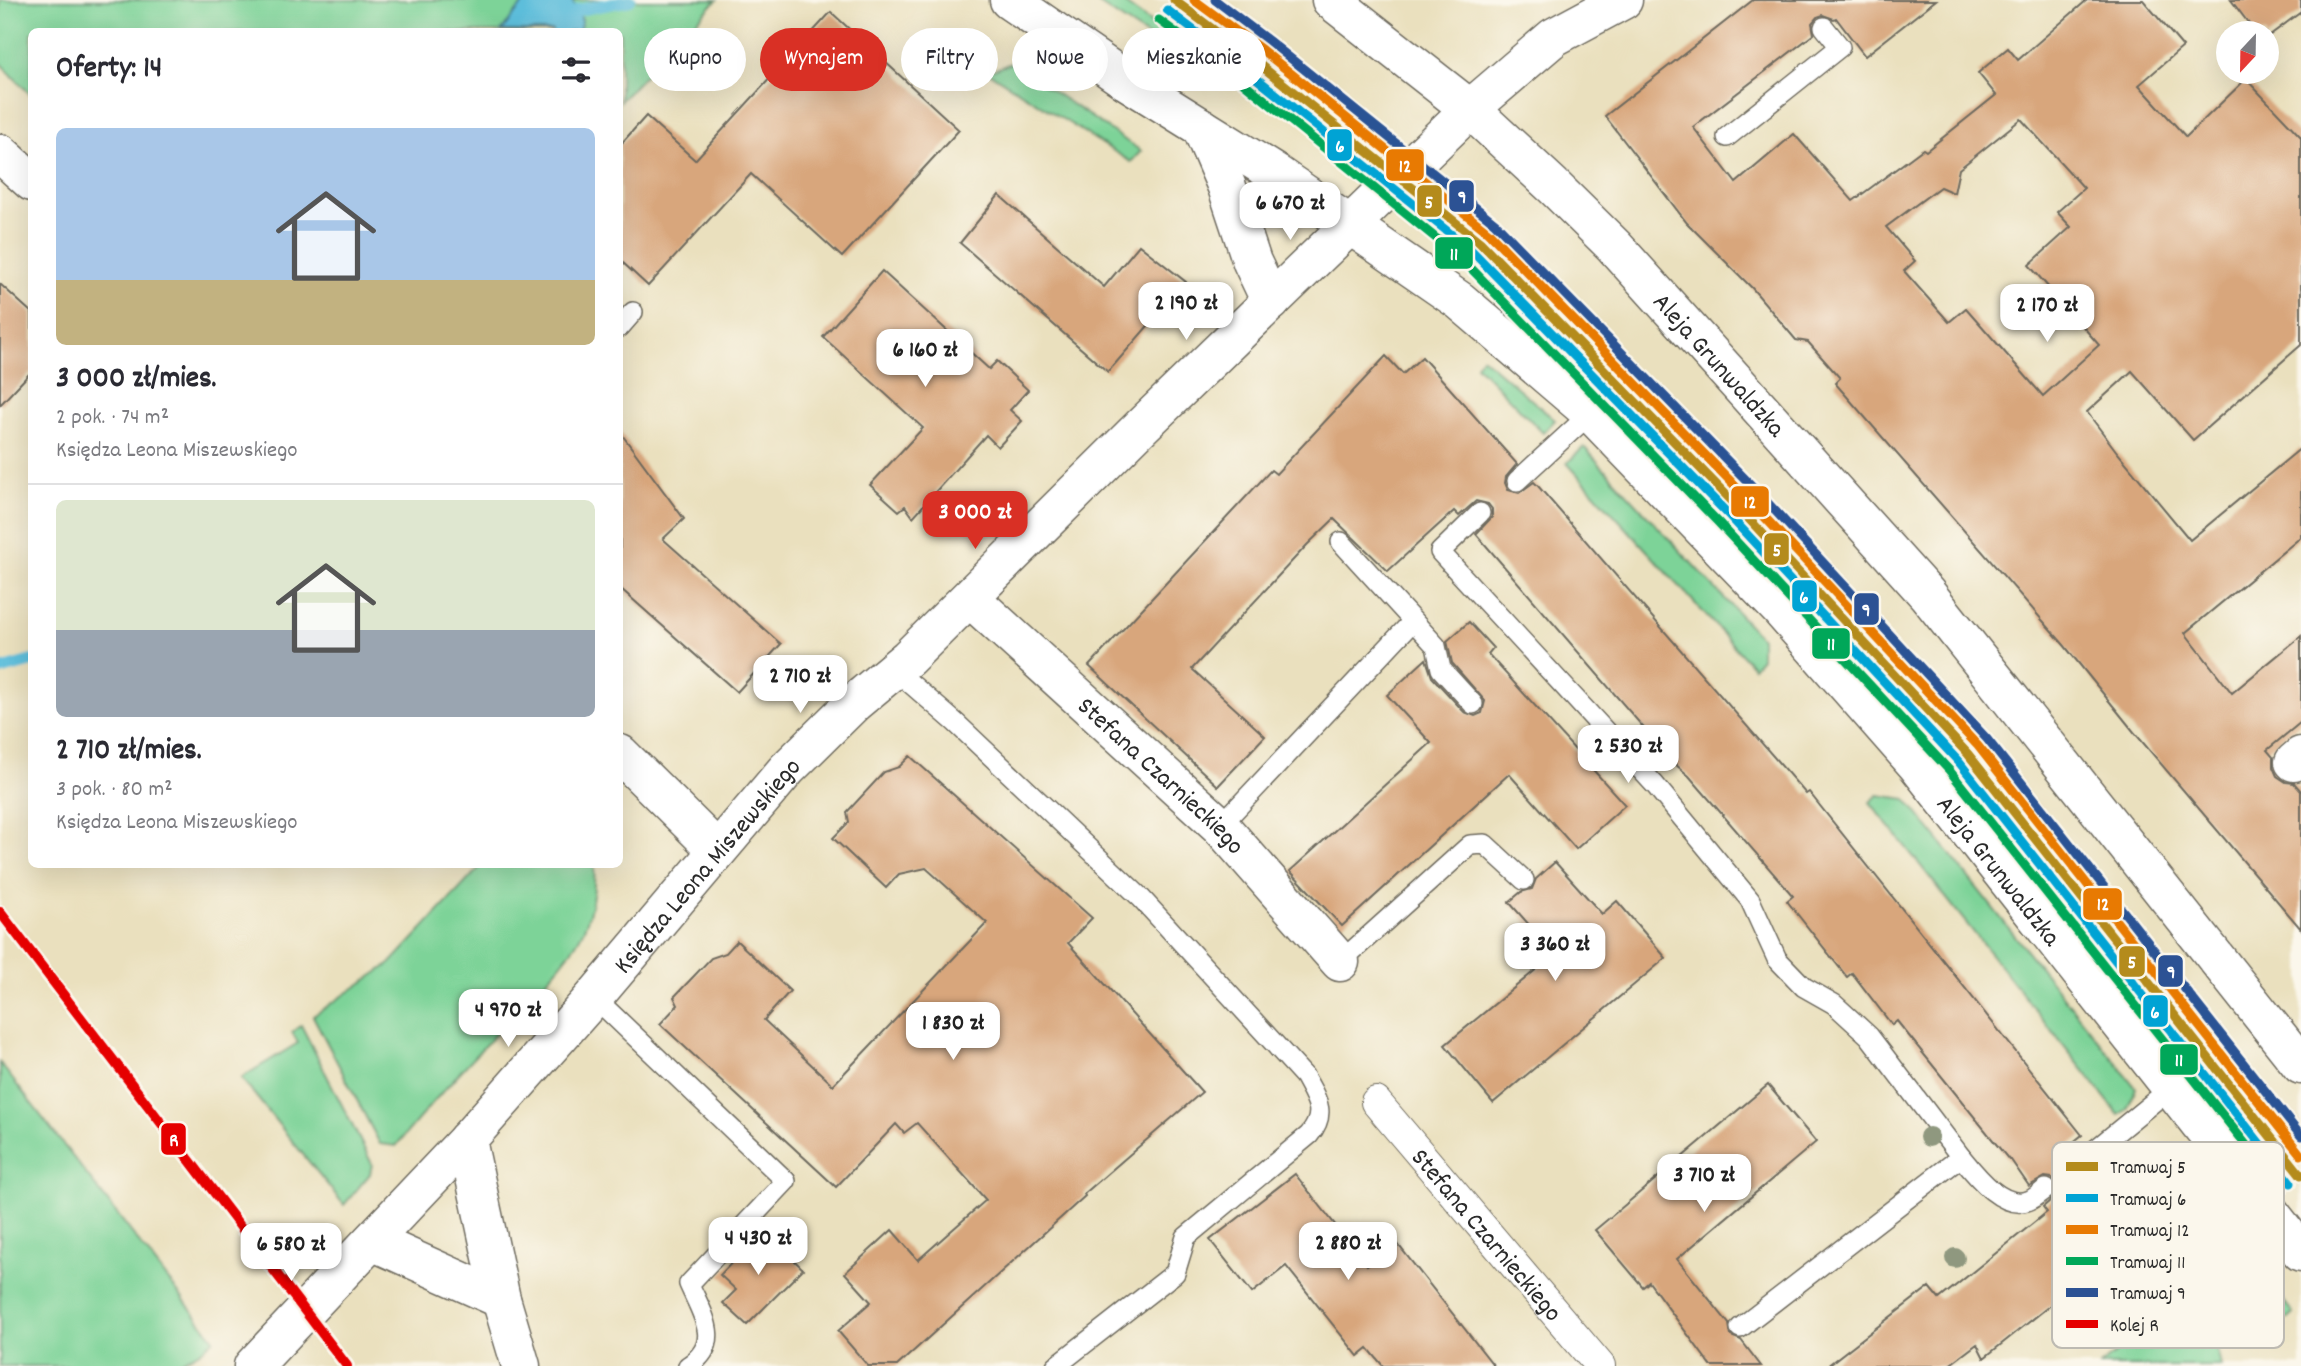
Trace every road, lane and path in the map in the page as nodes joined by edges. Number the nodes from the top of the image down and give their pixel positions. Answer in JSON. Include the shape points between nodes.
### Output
{"nodes":[{"id":1,"x":1009,"y":0,"type":"edge"},
{"id":2,"x":1331,"y":0,"type":"edge"},
{"id":3,"x":1623,"y":0,"type":"edge"},
{"id":4,"x":1824,"y":27,"type":"dead end"},
{"id":5,"x":1470,"y":109,"type":"junction"},
{"id":6,"x":1201,"y":127,"type":"junction"},
{"id":7,"x":1727,"y":137,"type":"dead end"},
{"id":8,"x":0,"y":153,"type":"edge"},
{"id":9,"x":28,"y":178,"type":"edge"},
{"id":10,"x":1350,"y":225,"type":"junction"},
{"id":11,"x":1271,"y":302,"type":"junction"},
{"id":12,"x":633,"y":312,"type":"dead end"},
{"id":13,"x":623,"y":324,"type":"edge"},
{"id":14,"x":1591,"y":413,"type":"junction"},
{"id":15,"x":1517,"y":481,"type":"dead end"},
{"id":16,"x":1480,"y":513,"type":"dead end"},
{"id":17,"x":1341,"y":542,"type":"dead end"},
{"id":18,"x":970,"y":598,"type":"junction"},
{"id":19,"x":1413,"y":621,"type":"junction"},
{"id":20,"x":895,"y":670,"type":"junction"},
{"id":21,"x":1473,"y":704,"type":"dead end"},
{"id":22,"x":623,"y":757,"type":"edge"},
{"id":23,"x":1220,"y":826,"type":"junction"},
{"id":24,"x":717,"y":850,"type":"junction"},
{"id":25,"x":1524,"y":880,"type":"dead end"},
{"id":26,"x":1340,"y":962,"type":"joint"},
{"id":27,"x":594,"y":997,"type":"junction"},
{"id":28,"x":2301,"y":1065,"type":"edge"},
{"id":29,"x":2172,"y":1087,"type":"junction"},
{"id":30,"x":1376,"y":1102,"type":"dead end"},
{"id":31,"x":467,"y":1140,"type":"junction"},
{"id":32,"x":2105,"y":1142,"type":"edge"},
{"id":33,"x":2215,"y":1142,"type":"edge"},
{"id":34,"x":1961,"y":1157,"type":"junction"},
{"id":35,"x":2046,"y":1189,"type":"dead end"},
{"id":36,"x":2284,"y":1230,"type":"edge"},
{"id":37,"x":372,"y":1241,"type":"junction"},
{"id":38,"x":2301,"y":1252,"type":"edge"},
{"id":39,"x":501,"y":1298,"type":"junction"},
{"id":40,"x":1740,"y":1328,"type":"dead end"},
{"id":41,"x":253,"y":1366,"type":"edge"},
{"id":42,"x":521,"y":1366,"type":"edge"},
{"id":43,"x":688,"y":1366,"type":"edge"},
{"id":44,"x":1056,"y":1366,"type":"edge"},
{"id":45,"x":1600,"y":1366,"type":"edge"}],
"edges":[{"from":1,"to":6,"type":"main road","name":"Aleja Grunwaldzka"},
{"from":2,"to":5,"type":"main road","name":"Aleja Grunwaldzka"},
{"from":3,"to":5,"type":"main road","name":"Księdza Leona Miszewskiego","via":[[1554,37]]},
{"from":4,"to":7,"type":"lane","via":[[1840,47]]},
{"from":5,"to":10,"type":"main road","name":"Księdza Leona Miszewskiego"},
{"from":5,"to":28,"type":"main road","name":"Aleja Grunwaldzka","via":[[1614,246],[1927,594]]},
{"from":6,"to":10,"type":"main road","name":"Aleja Grunwaldzka"},
{"from":6,"to":11,"type":"main road"},
{"from":8,"to":9,"type":"main road"},
{"from":10,"to":11,"type":"main road","name":"Księdza Leona Miszewskiego"},
{"from":10,"to":14,"type":"main road","name":"Aleja Grunwaldzka","via":[[1460,301]]},
{"from":11,"to":18,"type":"main road","name":"Księdza Leona Miszewskiego"},
{"from":12,"to":13,"type":"lane"},
{"from":14,"to":15,"type":"lane"},
{"from":14,"to":29,"type":"main road","name":"Aleja Grunwaldzka","via":[[1779,608],[1917,765]]},
{"from":16,"to":34,"type":"lane","via":[[1440,552],[1655,785],[1750,900],[1777,959],[1804,987],[1834,1004],[1869,1035]]},
{"from":17,"to":19,"type":"lane"},
{"from":18,"to":20,"type":"main road","name":"Księdza Leona Miszewskiego"},
{"from":18,"to":23,"type":"main road","name":"Stefana Czarnieckiego"},
{"from":19,"to":21,"type":"lane","via":[[1436,646],[1441,669]]},
{"from":19,"to":23,"type":"lane"},
{"from":20,"to":24,"type":"main road","name":"Księdza Leona Miszewskiego","via":[[787,769]]},
{"from":20,"to":44,"type":"lane","via":[[1141,898],[1304,1076],[1320,1111],[1309,1135],[1186,1237],[1175,1273]]},
{"from":22,"to":24,"type":"main road"},
{"from":23,"to":26,"type":"main road","name":"Stefana Czarnieckiego"},
{"from":24,"to":27,"type":"main road","name":"Księdza Leona Miszewskiego"},
{"from":25,"to":26,"type":"lane","via":[[1486,844],[1470,845]]},
{"from":27,"to":31,"type":"main road","name":"Księdza Leona Miszewskiego"},
{"from":27,"to":43,"type":"lane","via":[[786,1181],[689,1284],[709,1337],[699,1359]]},
{"from":29,"to":32,"type":"lane"},
{"from":29,"to":33,"type":"main road","name":"Aleja Grunwaldzka"},
{"from":30,"to":45,"type":"street","name":"Stefana Czarnieckiego"},
{"from":31,"to":37,"type":"main road","name":"Księdza Leona Miszewskiego"},
{"from":31,"to":39,"type":"main road"},
{"from":34,"to":35,"type":"lane","via":[[1984,1184],[2006,1200],[2027,1202]]},
{"from":34,"to":40,"type":"lane"},
{"from":36,"to":38,"type":"main road","name":"Aleja Grunwaldzka"},
{"from":37,"to":39,"type":"main road"},
{"from":37,"to":41,"type":"main road","name":"Księdza Leona Miszewskiego"},
{"from":39,"to":42,"type":"main road"}]}
